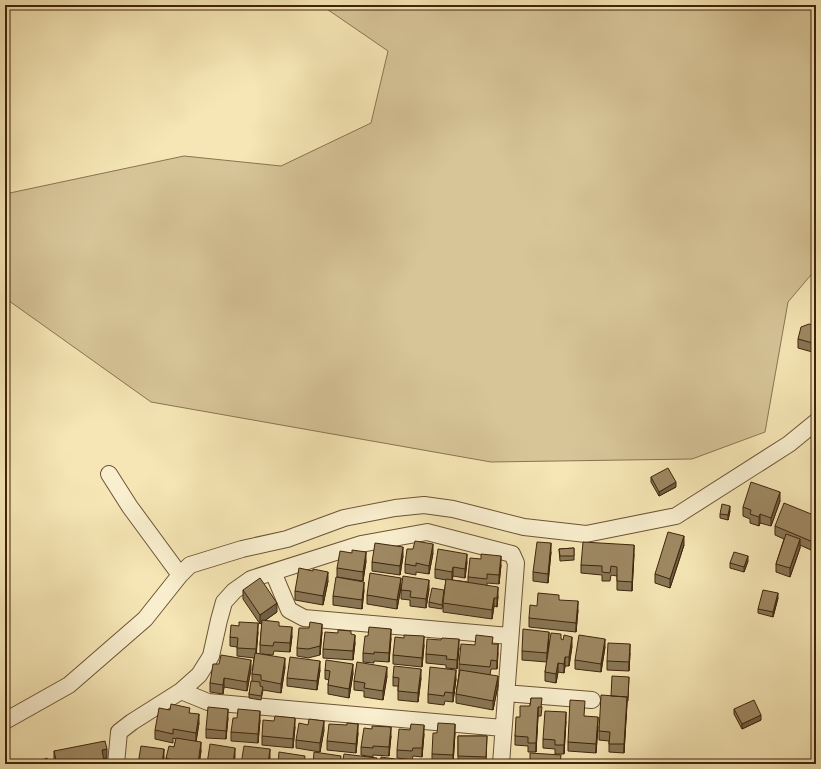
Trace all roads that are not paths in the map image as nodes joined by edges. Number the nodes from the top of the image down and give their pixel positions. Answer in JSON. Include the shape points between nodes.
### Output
{"nodes":[{"id":1,"x":816,"y":422,"type":"edge"},
{"id":2,"x":109,"y":474,"type":"dead end"},
{"id":3,"x":273,"y":572,"type":"junction"},
{"id":4,"x":180,"y":575,"type":"junction"},
{"id":5,"x":510,"y":636,"type":"junction"},
{"id":6,"x":181,"y":691,"type":"junction"},
{"id":7,"x":506,"y":693,"type":"junction"},
{"id":8,"x":592,"y":700,"type":"dead end"},
{"id":9,"x":5,"y":721,"type":"edge"},
{"id":10,"x":503,"y":728,"type":"junction"},
{"id":11,"x":116,"y":764,"type":"edge"},
{"id":12,"x":500,"y":764,"type":"edge"}],
"edges":[{"from":1,"to":4,"type":"street","via":[[789,444],[676,516],[586,534],[524,528],[452,509],[424,505],[395,508],[344,518],[287,539],[190,565]]},
{"from":2,"to":4,"type":"street"},
{"from":3,"to":5,"type":"street","via":[[289,610],[304,618]]},
{"from":3,"to":5,"type":"street","via":[[361,544],[427,532],[512,554],[516,563]]},
{"from":3,"to":6,"type":"street","via":[[251,578],[224,602],[211,656],[199,675]]},
{"from":4,"to":9,"type":"street","via":[[145,619],[69,686]]},
{"from":5,"to":7,"type":"street"},
{"from":6,"to":10,"type":"street","via":[[208,702]]},
{"from":6,"to":11,"type":"street","via":[[119,732]]},
{"from":7,"to":8,"type":"street"},
{"from":7,"to":10,"type":"street"},
{"from":10,"to":12,"type":"street"}]}
